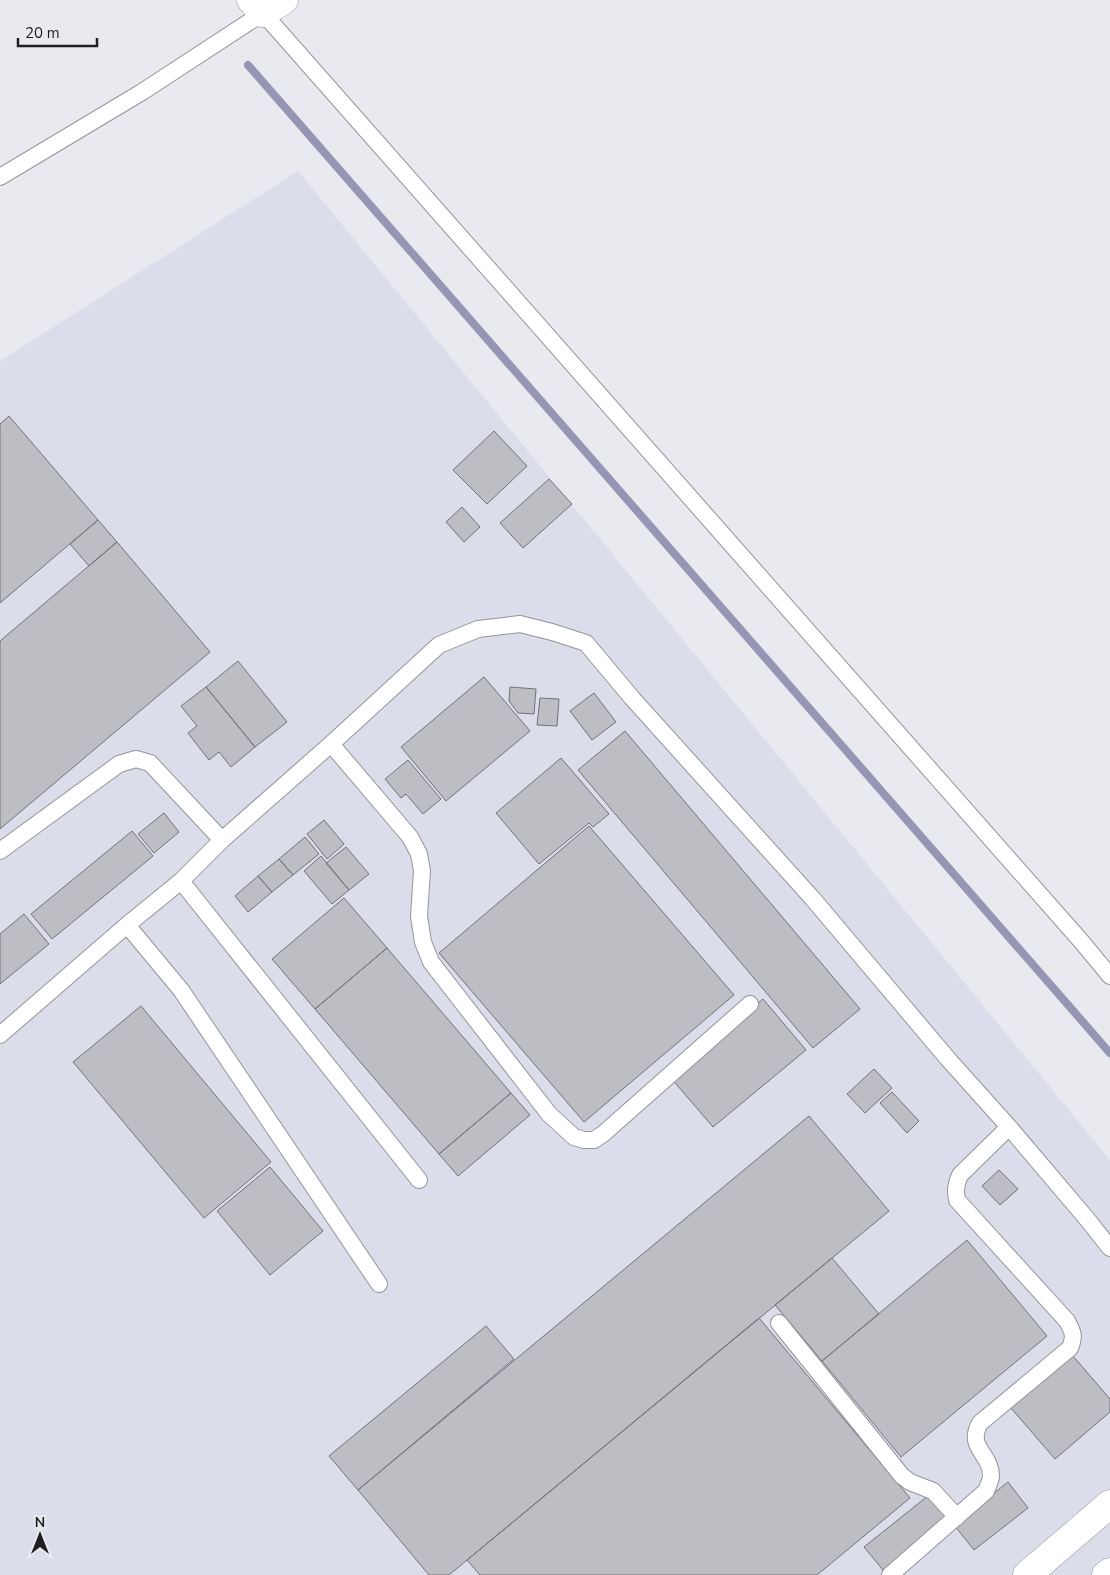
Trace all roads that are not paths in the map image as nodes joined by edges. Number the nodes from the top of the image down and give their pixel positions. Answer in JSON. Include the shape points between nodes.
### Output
{"nodes":[{"id":1,"x":266,"y":4,"type":"edge"},
{"id":2,"x":0,"y":177,"type":"edge"},
{"id":3,"x":331,"y":744,"type":"junction"},
{"id":4,"x":222,"y":840,"type":"junction"},
{"id":5,"x":0,"y":851,"type":"edge"},
{"id":6,"x":181,"y":881,"type":"junction"},
{"id":7,"x":127,"y":925,"type":"junction"},
{"id":8,"x":1110,"y":976,"type":"edge"},
{"id":9,"x":750,"y":1004,"type":"dead end"},
{"id":10,"x":0,"y":1035,"type":"edge"},
{"id":11,"x":1009,"y":1127,"type":"junction"},
{"id":12,"x":418,"y":1180,"type":"dead end"},
{"id":13,"x":1110,"y":1248,"type":"edge"},
{"id":14,"x":379,"y":1284,"type":"dead end"},
{"id":15,"x":779,"y":1323,"type":"dead end"},
{"id":16,"x":1110,"y":1504,"type":"edge"},
{"id":17,"x":957,"y":1517,"type":"junction"},
{"id":18,"x":1110,"y":1572,"type":"edge"},
{"id":19,"x":890,"y":1575,"type":"edge"},
{"id":20,"x":1027,"y":1575,"type":"edge"},
{"id":21,"x":1106,"y":1575,"type":"edge"}],
"edges":[{"from":1,"to":2,"type":"lane","via":[[142,92]]},
{"from":1,"to":8,"type":"lane"},
{"from":3,"to":4,"type":"lane"},
{"from":3,"to":9,"type":"lane","via":[[410,838],[419,854],[422,872],[419,916],[431,962],[549,1114],[574,1137],[594,1140],[603,1134]]},
{"from":3,"to":11,"type":"lane","via":[[439,646],[478,629],[520,624],[586,643]]},
{"from":4,"to":5,"type":"lane","via":[[150,763],[136,759],[119,764]]},
{"from":4,"to":6,"type":"lane"},
{"from":6,"to":7,"type":"lane"},
{"from":6,"to":12,"type":"lane"},
{"from":7,"to":10,"type":"lane"},
{"from":7,"to":14,"type":"lane","via":[[181,990]]},
{"from":11,"to":13,"type":"lane"},
{"from":11,"to":17,"type":"lane","via":[[960,1175],[956,1184],[957,1200],[1067,1321],[1073,1340],[1070,1348],[980,1424],[976,1441],[992,1477],[986,1491]]},
{"from":15,"to":17,"type":"lane","via":[[902,1476],[933,1491]]},
{"from":16,"to":20,"type":"street"},
{"from":17,"to":19,"type":"lane"},
{"from":18,"to":21,"type":"street"}]}
